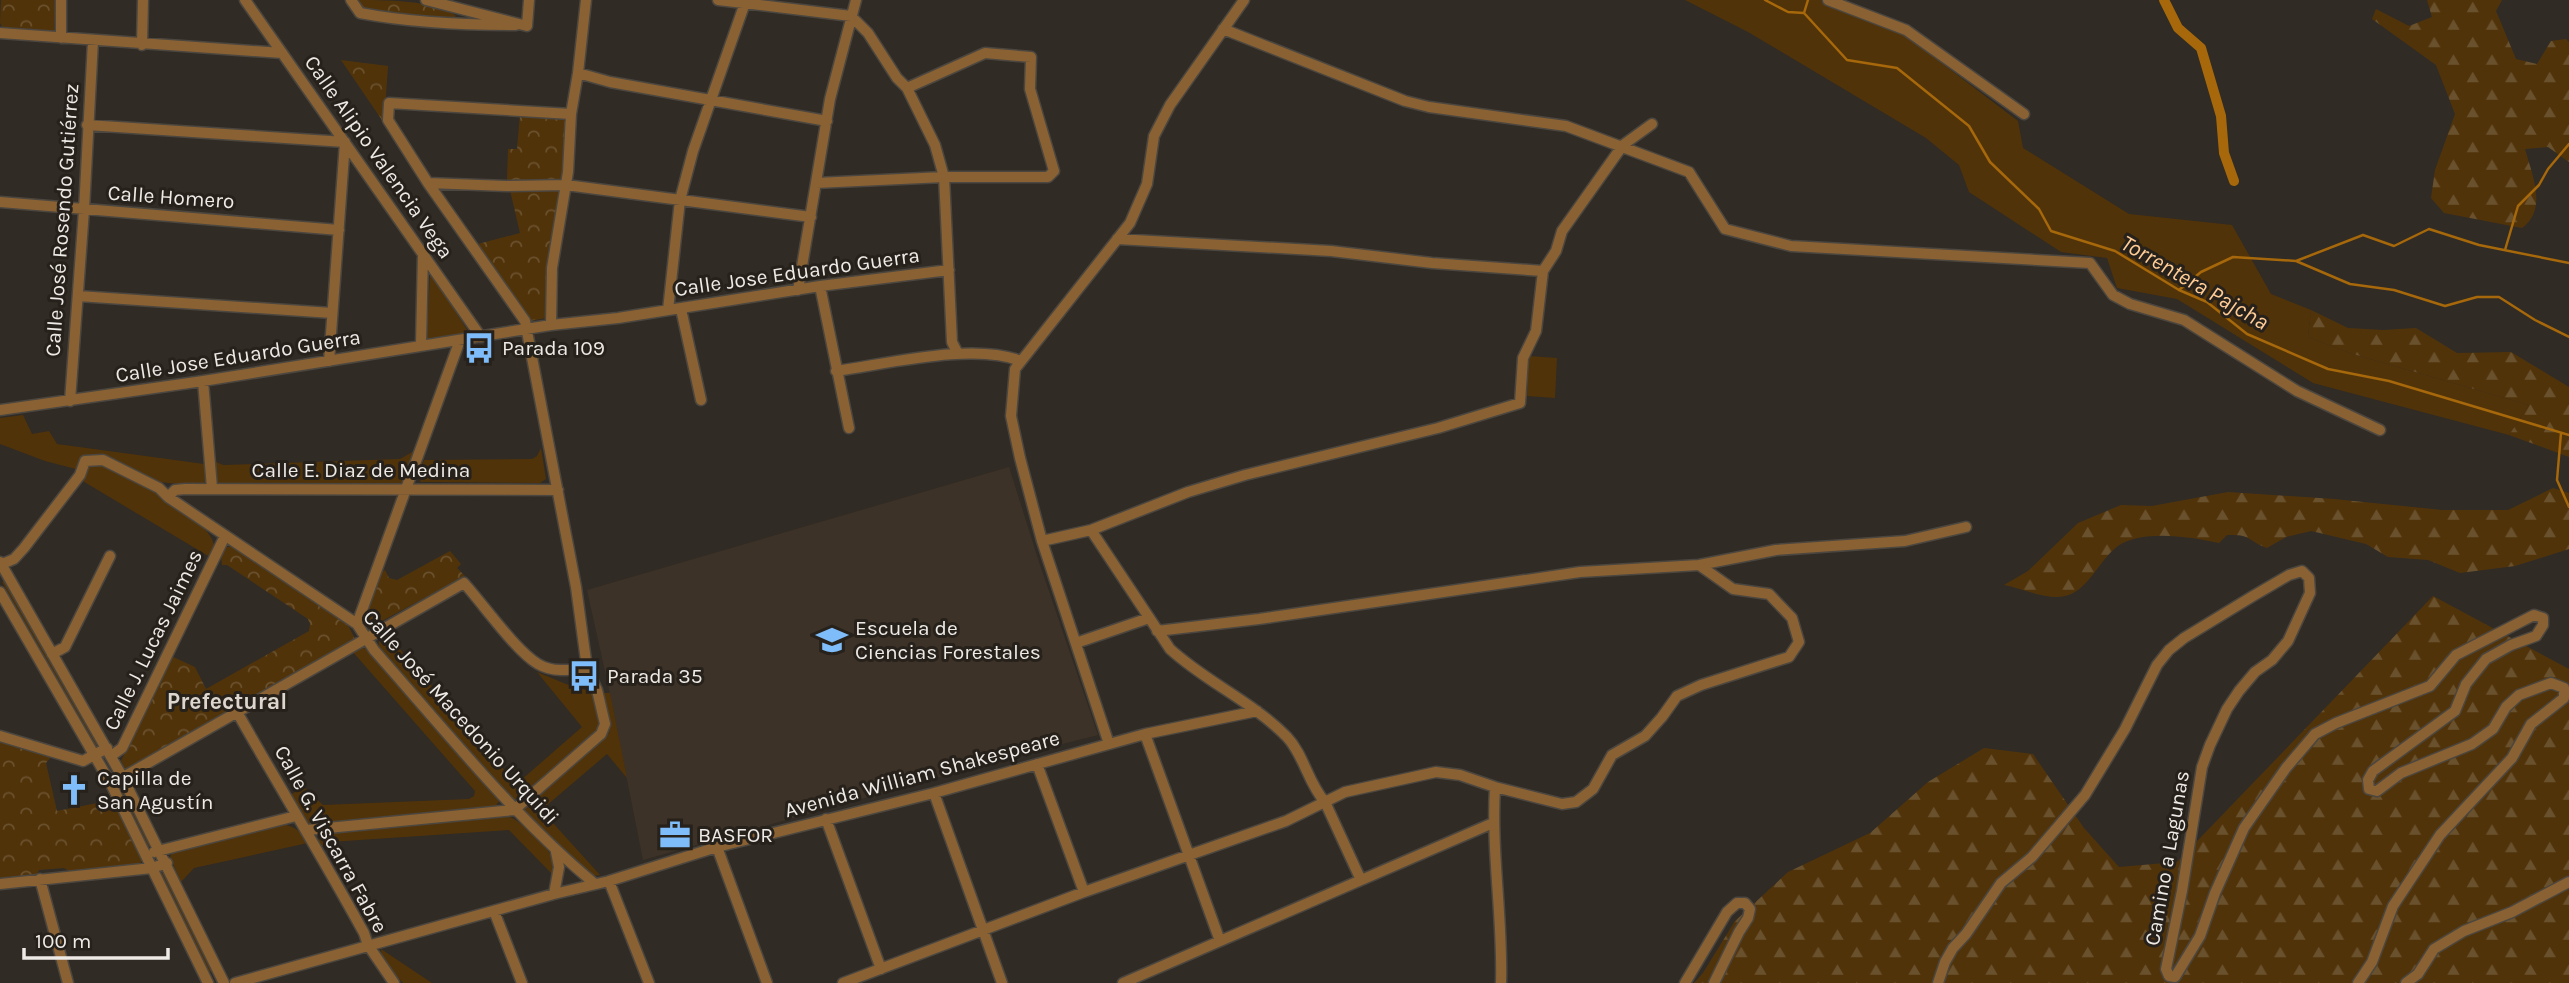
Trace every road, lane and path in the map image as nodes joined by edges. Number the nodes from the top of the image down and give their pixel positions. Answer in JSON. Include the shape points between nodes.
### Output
{"nodes":[{"id":1,"x":61,"y":0,"type":"edge"},
{"id":2,"x":144,"y":0,"type":"edge"},
{"id":3,"x":245,"y":0,"type":"edge"},
{"id":4,"x":351,"y":0,"type":"edge"},
{"id":5,"x":426,"y":0,"type":"edge"},
{"id":6,"x":529,"y":0,"type":"edge"},
{"id":7,"x":586,"y":0,"type":"edge"},
{"id":8,"x":718,"y":0,"type":"edge"},
{"id":9,"x":856,"y":0,"type":"edge"},
{"id":10,"x":1244,"y":0,"type":"edge"},
{"id":11,"x":1828,"y":0,"type":"edge"},
{"id":12,"x":746,"y":2,"type":"edge"},
{"id":13,"x":851,"y":16,"type":"junction"},
{"id":14,"x":516,"y":25,"type":"junction"},
{"id":15,"x":1223,"y":29,"type":"junction"},
{"id":16,"x":0,"y":33,"type":"edge"},
{"id":17,"x":61,"y":38,"type":"junction"},
{"id":18,"x":93,"y":41,"type":"junction"},
{"id":19,"x":142,"y":44,"type":"junction"},
{"id":20,"x":282,"y":53,"type":"junction"},
{"id":21,"x":578,"y":73,"type":"junction"},
{"id":22,"x":907,"y":88,"type":"junction"},
{"id":23,"x":711,"y":100,"type":"junction"},
{"id":24,"x":570,"y":114,"type":"junction"},
{"id":25,"x":2024,"y":114,"type":"dead end"},
{"id":26,"x":827,"y":121,"type":"junction"},
{"id":27,"x":1652,"y":124,"type":"dead end"},
{"id":28,"x":87,"y":125,"type":"junction"},
{"id":29,"x":345,"y":142,"type":"junction"},
{"id":30,"x":1623,"y":145,"type":"junction"},
{"id":31,"x":944,"y":177,"type":"junction"},
{"id":32,"x":428,"y":183,"type":"junction"},
{"id":33,"x":816,"y":183,"type":"junction"},
{"id":34,"x":566,"y":186,"type":"junction"},
{"id":35,"x":680,"y":200,"type":"junction"},
{"id":36,"x":0,"y":202,"type":"edge"},
{"id":37,"x":85,"y":210,"type":"junction"},
{"id":38,"x":811,"y":217,"type":"junction"},
{"id":39,"x":339,"y":230,"type":"junction"},
{"id":40,"x":1117,"y":239,"type":"junction"},
{"id":41,"x":423,"y":252,"type":"junction"},
{"id":42,"x":949,"y":270,"type":"junction"},
{"id":43,"x":1543,"y":271,"type":"junction"},
{"id":44,"x":820,"y":286,"type":"junction"},
{"id":45,"x":798,"y":290,"type":"junction"},
{"id":46,"x":78,"y":296,"type":"junction"},
{"id":47,"x":681,"y":309,"type":"junction"},
{"id":48,"x":668,"y":310,"type":"junction"},
{"id":49,"x":331,"y":313,"type":"junction"},
{"id":50,"x":551,"y":325,"type":"junction"},
{"id":51,"x":526,"y":330,"type":"junction"},
{"id":52,"x":481,"y":337,"type":"junction"},
{"id":53,"x":460,"y":340,"type":"junction"},
{"id":54,"x":421,"y":345,"type":"junction"},
{"id":55,"x":958,"y":354,"type":"junction"},
{"id":56,"x":1021,"y":361,"type":"junction"},
{"id":57,"x":329,"y":362,"type":"junction"},
{"id":58,"x":836,"y":371,"type":"junction"},
{"id":59,"x":203,"y":381,"type":"junction"},
{"id":60,"x":701,"y":400,"type":"dead end"},
{"id":61,"x":70,"y":401,"type":"junction"},
{"id":62,"x":0,"y":410,"type":"edge"},
{"id":63,"x":849,"y":428,"type":"dead end"},
{"id":64,"x":2380,"y":430,"type":"dead end"},
{"id":65,"x":212,"y":488,"type":"junction"},
{"id":66,"x":558,"y":490,"type":"junction"},
{"id":67,"x":405,"y":491,"type":"junction"},
{"id":68,"x":168,"y":498,"type":"junction"},
{"id":69,"x":1966,"y":527,"type":"dead end"},
{"id":70,"x":1091,"y":530,"type":"junction"},
{"id":71,"x":225,"y":536,"type":"junction"},
{"id":72,"x":1042,"y":541,"type":"junction"},
{"id":73,"x":110,"y":556,"type":"dead end"},
{"id":74,"x":1,"y":564,"type":"edge"},
{"id":75,"x":1699,"y":565,"type":"junction"},
{"id":76,"x":0,"y":592,"type":"edge"},
{"id":77,"x":1149,"y":618,"type":"junction"},
{"id":78,"x":357,"y":624,"type":"junction"},
{"id":79,"x":1157,"y":631,"type":"junction"},
{"id":80,"x":366,"y":638,"type":"junction"},
{"id":81,"x":1076,"y":643,"type":"junction"},
{"id":82,"x":52,"y":654,"type":"junction"},
{"id":83,"x":587,"y":668,"type":"junction"},
{"id":84,"x":1257,"y":711,"type":"junction"},
{"id":85,"x":237,"y":712,"type":"junction"},
{"id":86,"x":1145,"y":734,"type":"junction"},
{"id":87,"x":0,"y":736,"type":"edge"},
{"id":88,"x":1109,"y":744,"type":"junction"},
{"id":89,"x":109,"y":752,"type":"junction"},
{"id":90,"x":95,"y":755,"type":"junction"},
{"id":91,"x":1037,"y":764,"type":"junction"},
{"id":92,"x":123,"y":778,"type":"junction"},
{"id":93,"x":111,"y":784,"type":"junction"},
{"id":94,"x":1495,"y":788,"type":"junction"},
{"id":95,"x":934,"y":793,"type":"junction"},
{"id":96,"x":1325,"y":802,"type":"junction"},
{"id":97,"x":514,"y":810,"type":"junction"},
{"id":98,"x":296,"y":816,"type":"junction"},
{"id":99,"x":827,"y":819,"type":"junction"},
{"id":100,"x":1493,"y":823,"type":"junction"},
{"id":101,"x":307,"y":830,"type":"junction"},
{"id":102,"x":717,"y":847,"type":"junction"},
{"id":103,"x":160,"y":849,"type":"junction"},
{"id":104,"x":556,"y":852,"type":"junction"},
{"id":105,"x":146,"y":855,"type":"junction"},
{"id":106,"x":1190,"y":856,"type":"junction"},
{"id":107,"x":167,"y":863,"type":"junction"},
{"id":108,"x":152,"y":868,"type":"junction"},
{"id":109,"x":1360,"y":878,"type":"junction"},
{"id":110,"x":40,"y":879,"type":"junction"},
{"id":111,"x":609,"y":881,"type":"junction"},
{"id":112,"x":2569,"y":883,"type":"edge"},
{"id":113,"x":0,"y":884,"type":"edge"},
{"id":114,"x":595,"y":884,"type":"junction"},
{"id":115,"x":1084,"y":892,"type":"junction"},
{"id":116,"x":554,"y":894,"type":"junction"},
{"id":117,"x":494,"y":911,"type":"junction"},
{"id":118,"x":983,"y":930,"type":"junction"},
{"id":119,"x":1220,"y":941,"type":"junction"},
{"id":120,"x":368,"y":945,"type":"junction"},
{"id":121,"x":881,"y":969,"type":"junction"},
{"id":122,"x":68,"y":983,"type":"edge"},
{"id":123,"x":208,"y":983,"type":"edge"},
{"id":124,"x":224,"y":983,"type":"edge"},
{"id":125,"x":235,"y":983,"type":"edge"},
{"id":126,"x":394,"y":983,"type":"edge"},
{"id":127,"x":522,"y":983,"type":"edge"},
{"id":128,"x":649,"y":983,"type":"edge"},
{"id":129,"x":767,"y":983,"type":"edge"},
{"id":130,"x":843,"y":983,"type":"edge"},
{"id":131,"x":1002,"y":983,"type":"edge"},
{"id":132,"x":1123,"y":983,"type":"edge"},
{"id":133,"x":1501,"y":983,"type":"edge"},
{"id":134,"x":1685,"y":983,"type":"edge"},
{"id":135,"x":1714,"y":983,"type":"edge"},
{"id":136,"x":1938,"y":983,"type":"edge"},
{"id":137,"x":2358,"y":983,"type":"edge"},
{"id":138,"x":2406,"y":983,"type":"edge"}],
"edges":[{"from":1,"to":17,"type":"street"},
{"from":2,"to":19,"type":"street"},
{"from":3,"to":20,"type":"street","name":"Calle Alipio Valencia Vega"},
{"from":4,"to":14,"type":"street","via":[[360,13],[392,19]]},
{"from":5,"to":14,"type":"street"},
{"from":6,"to":14,"type":"street","via":[[527,26]]},
{"from":7,"to":21,"type":"street"},
{"from":8,"to":12,"type":"street"},
{"from":9,"to":13,"type":"street"},
{"from":10,"to":15,"type":"street"},
{"from":11,"to":25,"type":"street","via":[[1906,30]]},
{"from":12,"to":13,"type":"street"},
{"from":12,"to":23,"type":"street"},
{"from":13,"to":22,"type":"street"},
{"from":13,"to":26,"type":"street"},
{"from":15,"to":30,"type":"street","via":[[1405,101],[1566,126]]},
{"from":15,"to":40,"type":"street","via":[[1154,135],[1147,184],[1130,223]]},
{"from":16,"to":17,"type":"street"},
{"from":17,"to":18,"type":"street"},
{"from":18,"to":19,"type":"street"},
{"from":18,"to":28,"type":"street","name":"Calle José Rosendo Gutiérrez"},
{"from":19,"to":20,"type":"street"},
{"from":20,"to":29,"type":"street","name":"Calle Alipio Valencia Vega"},
{"from":21,"to":23,"type":"street"},
{"from":21,"to":24,"type":"street"},
{"from":22,"to":31,"type":"street","via":[[935,145]]},
{"from":22,"to":31,"type":"street","via":[[985,53],[1031,57],[1030,89],[1055,171],[1048,177]]},
{"from":23,"to":26,"type":"street"},
{"from":23,"to":35,"type":"street"},
{"from":24,"to":32,"type":"street","via":[[389,103],[388,120]]},
{"from":24,"to":34,"type":"street"},
{"from":26,"to":33,"type":"street"},
{"from":27,"to":30,"type":"street"},
{"from":28,"to":29,"type":"street"},
{"from":28,"to":37,"type":"street","name":"Calle José Rosendo Gutiérrez"},
{"from":29,"to":39,"type":"street"},
{"from":29,"to":41,"type":"street","name":"Calle Alipio Valencia Vega"},
{"from":30,"to":43,"type":"street","via":[[1562,231]]},
{"from":30,"to":64,"type":"street","via":[[1689,172],[1725,229],[1791,246],[2090,263],[2113,295],[2184,320],[2297,391]]},
{"from":31,"to":33,"type":"street"},
{"from":31,"to":42,"type":"street"},
{"from":32,"to":34,"type":"street"},
{"from":32,"to":51,"type":"street","via":[[525,321]]},
{"from":33,"to":38,"type":"street"},
{"from":34,"to":35,"type":"street"},
{"from":34,"to":50,"type":"street","via":[[552,268]]},
{"from":35,"to":38,"type":"street"},
{"from":35,"to":48,"type":"street"},
{"from":36,"to":37,"type":"street","name":"Calle Homero"},
{"from":37,"to":39,"type":"street","name":"Calle Homero"},
{"from":37,"to":46,"type":"street","name":"Calle José Rosendo Gutiérrez"},
{"from":38,"to":45,"type":"street"},
{"from":39,"to":49,"type":"street"},
{"from":40,"to":43,"type":"street","via":[[1331,251]]},
{"from":40,"to":56,"type":"street"},
{"from":41,"to":52,"type":"street","name":"Calle Alipio Valencia Vega"},
{"from":41,"to":54,"type":"street"},
{"from":42,"to":44,"type":"street","name":"Calle Jose Eduardo Guerra"},
{"from":42,"to":55,"type":"street","via":[[952,342]]},
{"from":43,"to":70,"type":"street","via":[[1536,331],[1523,358],[1520,403],[1245,475]]},
{"from":44,"to":45,"type":"street","name":"Calle Jose Eduardo Guerra"},
{"from":44,"to":58,"type":"street"},
{"from":45,"to":47,"type":"street","name":"Calle Jose Eduardo Guerra"},
{"from":46,"to":49,"type":"street"},
{"from":46,"to":61,"type":"street","name":"Calle José Rosendo Gutiérrez"},
{"from":47,"to":48,"type":"street","name":"Calle Jose Eduardo Guerra"},
{"from":47,"to":60,"type":"street"},
{"from":48,"to":50,"type":"street","name":"Calle Jose Eduardo Guerra"},
{"from":49,"to":57,"type":"street"},
{"from":50,"to":51,"type":"street","name":"Calle Jose Eduardo Guerra"},
{"from":51,"to":52,"type":"street","name":"Calle Jose Eduardo Guerra"},
{"from":51,"to":66,"type":"street"},
{"from":52,"to":53,"type":"street","name":"Calle Jose Eduardo Guerra"},
{"from":53,"to":54,"type":"street","name":"Calle Jose Eduardo Guerra"},
{"from":53,"to":67,"type":"street"},
{"from":54,"to":57,"type":"street","name":"Calle Jose Eduardo Guerra"},
{"from":55,"to":56,"type":"street","via":[[1005,355]]},
{"from":55,"to":58,"type":"street"},
{"from":56,"to":72,"type":"street","via":[[1015,369],[1011,416]]},
{"from":57,"to":59,"type":"street","name":"Calle Jose Eduardo Guerra"},
{"from":58,"to":63,"type":"street"},
{"from":59,"to":61,"type":"street","name":"Calle Jose Eduardo Guerra"},
{"from":59,"to":65,"type":"street"},
{"from":61,"to":62,"type":"street","name":"Calle Jose Eduardo Guerra"},
{"from":65,"to":67,"type":"street","name":"Calle E. Diaz de Medina"},
{"from":65,"to":68,"type":"street","name":"Calle E. Diaz de Medina","via":[[175,490]]},
{"from":66,"to":67,"type":"street","name":"Calle E. Diaz de Medina"},
{"from":66,"to":83,"type":"street"},
{"from":67,"to":78,"type":"street"},
{"from":68,"to":71,"type":"street","name":"Calle José Macedonio Urquidi"},
{"from":68,"to":74,"type":"street","name":"Calle José Macedonio Urquidi","via":[[159,488],[103,460],[86,461],[24,548]]},
{"from":69,"to":75,"type":"street","via":[[1905,541],[1776,550]]},
{"from":70,"to":72,"type":"street"},
{"from":70,"to":77,"type":"street"},
{"from":71,"to":78,"type":"street","name":"Calle José Macedonio Urquidi"},
{"from":71,"to":89,"type":"street","name":"Calle J. Lucas Jaimes","via":[[122,748]]},
{"from":72,"to":81,"type":"street"},
{"from":73,"to":82,"type":"street","via":[[65,647]]},
{"from":74,"to":82,"type":"street"},
{"from":75,"to":79,"type":"street","via":[[1580,572]]},
{"from":75,"to":94,"type":"street","via":[[1733,589],[1769,594],[1792,618],[1799,642],[1789,657],[1676,696],[1645,736],[1612,755],[1593,789],[1576,802],[1562,804]]},
{"from":76,"to":90,"type":"street"},
{"from":77,"to":79,"type":"street"},
{"from":77,"to":81,"type":"street"},
{"from":78,"to":80,"type":"street","name":"Calle José Macedonio Urquidi"},
{"from":79,"to":84,"type":"street","via":[[1184,662]]},
{"from":80,"to":83,"type":"street","via":[[464,583],[538,665],[569,671]]},
{"from":80,"to":85,"type":"street"},
{"from":80,"to":97,"type":"street","name":"Calle José Macedonio Urquidi"},
{"from":81,"to":88,"type":"street"},
{"from":82,"to":89,"type":"street"},
{"from":83,"to":97,"type":"street","via":[[597,690],[604,730]]},
{"from":84,"to":86,"type":"street","name":"Avenida William Shakespeare"},
{"from":84,"to":96,"type":"street","via":[[1288,738]]},
{"from":85,"to":92,"type":"street"},
{"from":85,"to":98,"type":"street","name":"Calle G. Viscarra Fabre"},
{"from":86,"to":88,"type":"street","name":"Avenida William Shakespeare"},
{"from":86,"to":106,"type":"street"},
{"from":87,"to":90,"type":"street","via":[[78,760]]},
{"from":88,"to":91,"type":"street","name":"Avenida William Shakespeare"},
{"from":89,"to":90,"type":"street"},
{"from":89,"to":92,"type":"street"},
{"from":90,"to":93,"type":"street"},
{"from":91,"to":95,"type":"street","name":"Avenida William Shakespeare"},
{"from":91,"to":115,"type":"street"},
{"from":92,"to":93,"type":"street"},
{"from":92,"to":103,"type":"street"},
{"from":93,"to":105,"type":"street"},
{"from":94,"to":96,"type":"street","via":[[1436,772],[1345,792]]},
{"from":94,"to":100,"type":"street"},
{"from":95,"to":99,"type":"street","name":"Avenida William Shakespeare"},
{"from":95,"to":118,"type":"street"},
{"from":96,"to":106,"type":"street"},
{"from":96,"to":109,"type":"street"},
{"from":97,"to":101,"type":"street"},
{"from":97,"to":104,"type":"street","name":"Calle José Macedonio Urquidi"},
{"from":98,"to":101,"type":"street","name":"Calle G. Viscarra Fabre"},
{"from":98,"to":103,"type":"street"},
{"from":99,"to":102,"type":"street","name":"Avenida William Shakespeare"},
{"from":99,"to":121,"type":"street"},
{"from":100,"to":109,"type":"street"},
{"from":100,"to":133,"type":"street"},
{"from":101,"to":120,"type":"street","name":"Calle G. Viscarra Fabre"},
{"from":102,"to":111,"type":"street","name":"Avenida William Shakespeare"},
{"from":102,"to":129,"type":"street"},
{"from":103,"to":105,"type":"street"},
{"from":103,"to":107,"type":"street"},
{"from":104,"to":114,"type":"street","name":"Calle José Macedonio Urquidi"},
{"from":104,"to":116,"type":"street","name":"Calle José Macedonio Urquidi","via":[[559,867]]},
{"from":105,"to":108,"type":"street"},
{"from":106,"to":115,"type":"street"},
{"from":106,"to":119,"type":"street"},
{"from":107,"to":108,"type":"street"},
{"from":107,"to":124,"type":"street"},
{"from":108,"to":110,"type":"street"},
{"from":108,"to":123,"type":"street"},
{"from":109,"to":119,"type":"street"},
{"from":110,"to":113,"type":"street"},
{"from":110,"to":122,"type":"street"},
{"from":111,"to":114,"type":"street","name":"Avenida William Shakespeare"},
{"from":111,"to":128,"type":"street"},
{"from":112,"to":138,"type":"street","via":[[2434,949],[2418,974]]},
{"from":114,"to":116,"type":"street","name":"Avenida William Shakespeare"},
{"from":115,"to":118,"type":"street"},
{"from":116,"to":117,"type":"street","name":"Avenida William Shakespeare"},
{"from":117,"to":120,"type":"street","name":"Avenida William Shakespeare"},
{"from":117,"to":127,"type":"street"},
{"from":118,"to":121,"type":"street"},
{"from":118,"to":131,"type":"street"},
{"from":119,"to":132,"type":"street"},
{"from":120,"to":125,"type":"street","name":"Avenida William Shakespeare"},
{"from":120,"to":126,"type":"street","name":"Calle G. Viscarra Fabre"},
{"from":121,"to":130,"type":"street"},
{"from":134,"to":135,"type":"street","via":[[1727,912],[1737,903],[1745,903],[1750,909],[1748,918]]},
{"from":136,"to":137,"type":"street","name":"Camino a Lagunas","via":[[1953,948],[2001,883],[2032,857],[2085,795],[2169,650],[2253,596],[2302,571],[2309,578],[2310,593],[2288,641],[2239,691],[2202,767],[2166,969],[2169,976],[2180,971],[2200,936],[2244,828],[2315,734],[2430,686],[2456,655],[2535,615],[2543,618],[2536,636],[2486,659],[2466,684],[2455,710],[2372,771],[2369,789],[2377,791],[2401,773],[2472,744],[2493,729],[2519,695],[2551,683],[2564,688],[2564,698],[2531,724],[2512,758],[2440,835],[2393,906],[2372,962]]}]}
